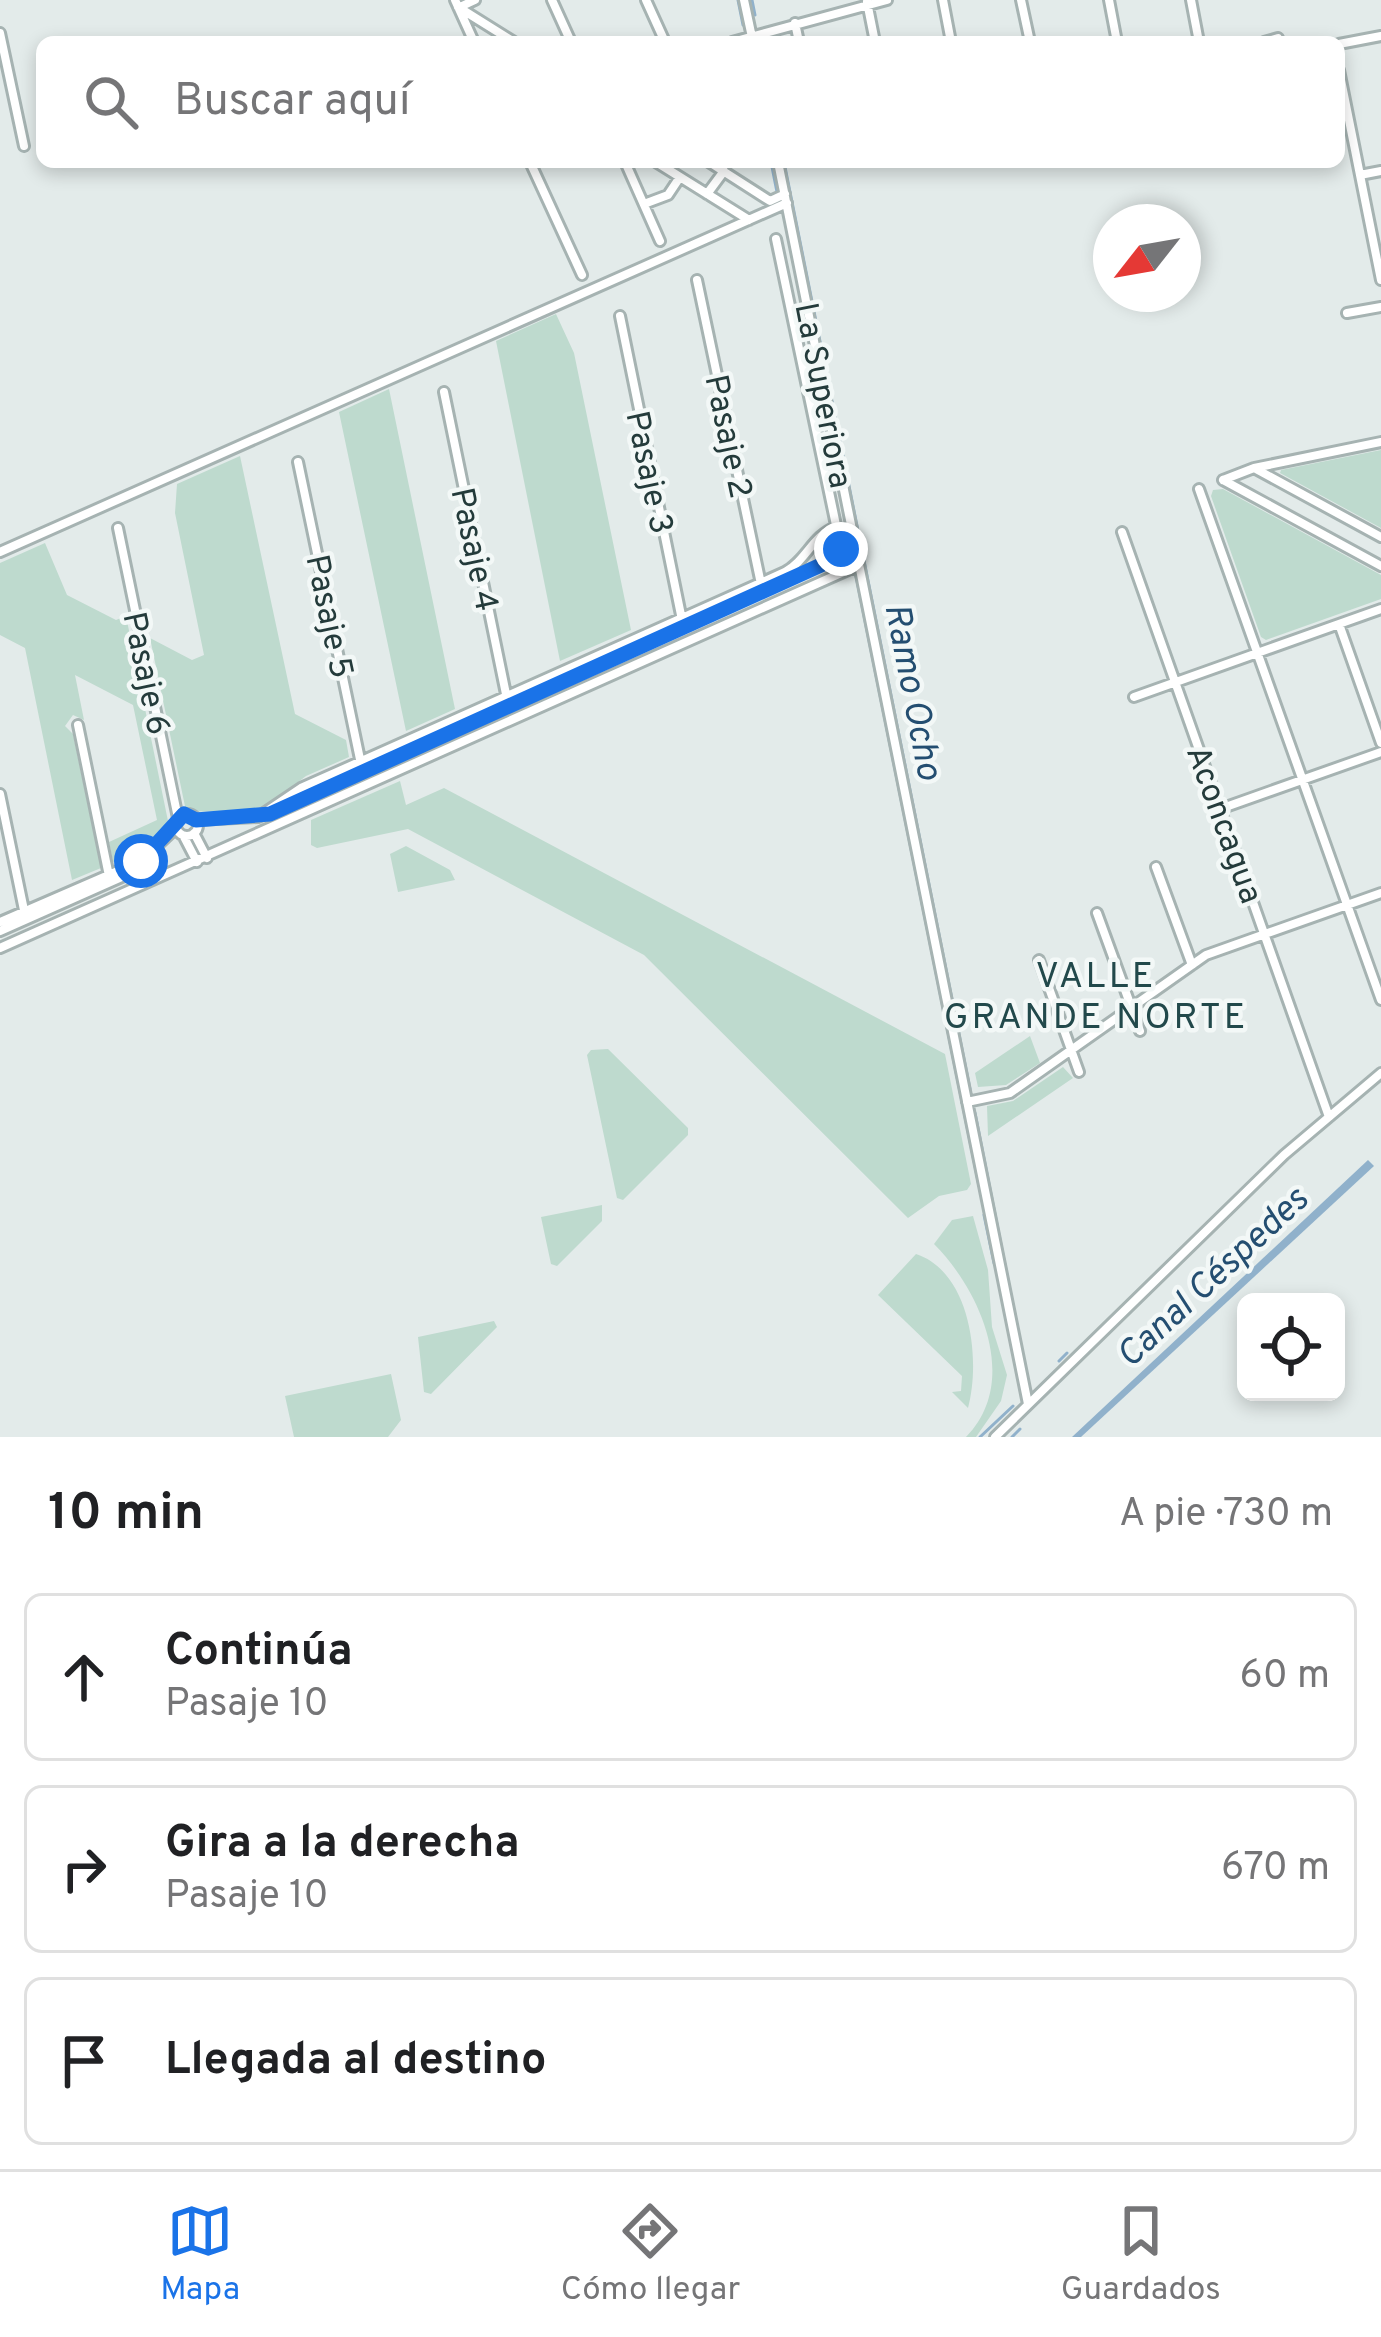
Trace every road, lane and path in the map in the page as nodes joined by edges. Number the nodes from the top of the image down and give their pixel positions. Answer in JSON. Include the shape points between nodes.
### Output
{"nodes":[{"id":1,"x":475,"y":0,"type":"edge"},
{"id":2,"x":552,"y":0,"type":"edge"},
{"id":3,"x":646,"y":0,"type":"edge"},
{"id":4,"x":744,"y":0,"type":"edge"},
{"id":5,"x":887,"y":0,"type":"edge"},
{"id":6,"x":943,"y":0,"type":"edge"},
{"id":7,"x":1022,"y":0,"type":"edge"},
{"id":8,"x":1109,"y":0,"type":"edge"},
{"id":9,"x":1191,"y":0,"type":"edge"},
{"id":10,"x":867,"y":3,"type":"edge"},
{"id":11,"x":456,"y":4,"type":"edge"},
{"id":12,"x":795,"y":23,"type":"junction"},
{"id":13,"x":0,"y":33,"type":"edge"},
{"id":14,"x":471,"y":36,"type":"edge"},
{"id":15,"x":505,"y":36,"type":"edge"},
{"id":16,"x":566,"y":36,"type":"edge"},
{"id":17,"x":662,"y":36,"type":"edge"},
{"id":18,"x":752,"y":36,"type":"edge"},
{"id":19,"x":758,"y":36,"type":"edge"},
{"id":20,"x":798,"y":36,"type":"edge"},
{"id":21,"x":874,"y":36,"type":"edge"},
{"id":22,"x":950,"y":36,"type":"edge"},
{"id":23,"x":1029,"y":36,"type":"edge"},
{"id":24,"x":1116,"y":36,"type":"edge"},
{"id":25,"x":1198,"y":36,"type":"edge"},
{"id":26,"x":1381,"y":36,"type":"edge"},
{"id":27,"x":1345,"y":43,"type":"edge"},
{"id":28,"x":1345,"y":100,"type":"edge"},
{"id":29,"x":24,"y":146,"type":"dead end"},
{"id":30,"x":533,"y":168,"type":"edge"},
{"id":31,"x":628,"y":168,"type":"edge"},
{"id":32,"x":666,"y":168,"type":"edge"},
{"id":33,"x":721,"y":168,"type":"edge"},
{"id":34,"x":723,"y":168,"type":"edge"},
{"id":35,"x":779,"y":168,"type":"edge"},
{"id":36,"x":1381,"y":171,"type":"edge"},
{"id":37,"x":1360,"y":176,"type":"junction"},
{"id":38,"x":680,"y":177,"type":"junction"},
{"id":39,"x":707,"y":194,"type":"junction"},
{"id":40,"x":786,"y":198,"type":"junction"},
{"id":41,"x":644,"y":204,"type":"junction"},
{"id":42,"x":749,"y":220,"type":"junction"},
{"id":43,"x":776,"y":239,"type":"dead end"},
{"id":44,"x":661,"y":241,"type":"dead end"},
{"id":45,"x":582,"y":275,"type":"dead end"},
{"id":46,"x":698,"y":280,"type":"dead end"},
{"id":47,"x":1381,"y":280,"type":"edge"},
{"id":48,"x":1381,"y":307,"type":"edge"},
{"id":49,"x":1347,"y":314,"type":"dead end"},
{"id":50,"x":620,"y":316,"type":"dead end"},
{"id":51,"x":444,"y":392,"type":"dead end"},
{"id":52,"x":1381,"y":442,"type":"edge"},
{"id":53,"x":298,"y":462,"type":"dead end"},
{"id":54,"x":1254,"y":468,"type":"junction"},
{"id":55,"x":1199,"y":489,"type":"dead end"},
{"id":56,"x":836,"y":527,"type":"junction"},
{"id":57,"x":118,"y":528,"type":"dead end"},
{"id":58,"x":1122,"y":532,"type":"dead end"},
{"id":59,"x":1381,"y":537,"type":"edge"},
{"id":60,"x":0,"y":552,"type":"edge"},
{"id":61,"x":859,"y":566,"type":"junction"},
{"id":62,"x":1381,"y":566,"type":"edge"},
{"id":63,"x":762,"y":587,"type":"junction"},
{"id":64,"x":1381,"y":609,"type":"edge"},
{"id":65,"x":682,"y":622,"type":"junction"},
{"id":66,"x":1339,"y":624,"type":"junction"},
{"id":67,"x":1258,"y":653,"type":"junction"},
{"id":68,"x":1175,"y":682,"type":"junction"},
{"id":69,"x":1134,"y":697,"type":"dead end"},
{"id":70,"x":508,"y":702,"type":"junction"},
{"id":71,"x":78,"y":725,"type":"dead end"},
{"id":72,"x":1381,"y":742,"type":"edge"},
{"id":73,"x":1381,"y":752,"type":"edge"},
{"id":74,"x":362,"y":766,"type":"junction"},
{"id":75,"x":1303,"y":780,"type":"junction"},
{"id":76,"x":0,"y":794,"type":"edge"},
{"id":77,"x":1220,"y":809,"type":"junction"},
{"id":78,"x":196,"y":820,"type":"junction"},
{"id":79,"x":183,"y":829,"type":"junction"},
{"id":80,"x":202,"y":860,"type":"junction"},
{"id":81,"x":1156,"y":867,"type":"dead end"},
{"id":82,"x":110,"y":878,"type":"junction"},
{"id":83,"x":1381,"y":893,"type":"edge"},
{"id":84,"x":1347,"y":905,"type":"junction"},
{"id":85,"x":1097,"y":913,"type":"dead end"},
{"id":86,"x":25,"y":915,"type":"junction"},
{"id":87,"x":0,"y":926,"type":"edge"},
{"id":88,"x":1264,"y":934,"type":"junction"},
{"id":89,"x":0,"y":948,"type":"edge"},
{"id":90,"x":1039,"y":960,"type":"dead end"},
{"id":91,"x":1192,"y":965,"type":"junction"},
{"id":92,"x":1381,"y":1000,"type":"edge"},
{"id":93,"x":1132,"y":1008,"type":"junction"},
{"id":94,"x":1141,"y":1031,"type":"dead end"},
{"id":95,"x":1072,"y":1052,"type":"junction"},
{"id":96,"x":1079,"y":1072,"type":"dead end"},
{"id":97,"x":1381,"y":1073,"type":"edge"},
{"id":98,"x":968,"y":1102,"type":"junction"},
{"id":99,"x":1329,"y":1117,"type":"junction"},
{"id":100,"x":1028,"y":1404,"type":"junction"},
{"id":101,"x":1002,"y":1435,"type":"edge"}],
"edges":[{"from":1,"to":11,"type":"street"},
{"from":2,"to":16,"type":"street"},
{"from":3,"to":17,"type":"street"},
{"from":4,"to":18,"type":"street"},
{"from":5,"to":10,"type":"street"},
{"from":6,"to":22,"type":"street"},
{"from":7,"to":23,"type":"street"},
{"from":8,"to":24,"type":"street"},
{"from":9,"to":25,"type":"street"},
{"from":10,"to":12,"type":"street"},
{"from":10,"to":21,"type":"street"},
{"from":11,"to":14,"type":"street"},
{"from":11,"to":15,"type":"street"},
{"from":12,"to":19,"type":"street"},
{"from":12,"to":20,"type":"street"},
{"from":13,"to":29,"type":"street"},
{"from":26,"to":27,"type":"street"},
{"from":28,"to":37,"type":"street"},
{"from":30,"to":45,"type":"street"},
{"from":31,"to":41,"type":"street"},
{"from":32,"to":38,"type":"street"},
{"from":33,"to":39,"type":"street"},
{"from":34,"to":40,"type":"street","via":[[770,201]]},
{"from":35,"to":40,"type":"street","name":"La Superiora"},
{"from":36,"to":37,"type":"street"},
{"from":37,"to":47,"type":"street"},
{"from":38,"to":39,"type":"street"},
{"from":38,"to":41,"type":"street","via":[[668,194]]},
{"from":39,"to":42,"type":"street"},
{"from":40,"to":42,"type":"street"},
{"from":40,"to":61,"type":"street","name":"La Superiora"},
{"from":41,"to":44,"type":"street"},
{"from":42,"to":60,"type":"street"},
{"from":43,"to":56,"type":"street"},
{"from":46,"to":63,"type":"street","name":"Pasaje 2"},
{"from":48,"to":49,"type":"street"},
{"from":50,"to":65,"type":"street","name":"Pasaje 3"},
{"from":51,"to":70,"type":"street","name":"Pasaje 4"},
{"from":52,"to":54,"type":"street"},
{"from":53,"to":74,"type":"street","name":"Pasaje 5"},
{"from":54,"to":59,"type":"street"},
{"from":54,"to":62,"type":"street","via":[[1222,480]]},
{"from":55,"to":67,"type":"street"},
{"from":56,"to":63,"type":"street","via":[[820,534],[799,565]]},
{"from":56,"to":63,"type":"street","via":[[838,557]]},
{"from":57,"to":79,"type":"street","name":"Pasaje 6"},
{"from":58,"to":68,"type":"street","name":"Aconcagua"},
{"from":61,"to":80,"type":"street"},
{"from":61,"to":98,"type":"street","name":"La Superiora"},
{"from":63,"to":65,"type":"street"},
{"from":64,"to":66,"type":"street"},
{"from":65,"to":70,"type":"street"},
{"from":66,"to":67,"type":"street"},
{"from":66,"to":72,"type":"street"},
{"from":67,"to":68,"type":"street"},
{"from":67,"to":75,"type":"street"},
{"from":68,"to":69,"type":"street"},
{"from":68,"to":77,"type":"street","name":"Aconcagua"},
{"from":70,"to":74,"type":"street"},
{"from":71,"to":82,"type":"street"},
{"from":73,"to":75,"type":"street"},
{"from":74,"to":78,"type":"street","via":[[258,817]]},
{"from":75,"to":77,"type":"street"},
{"from":75,"to":84,"type":"street"},
{"from":76,"to":86,"type":"street"},
{"from":77,"to":88,"type":"street","name":"Aconcagua"},
{"from":78,"to":79,"type":"street"},
{"from":78,"to":79,"type":"street","via":[[188,814]]},
{"from":79,"to":80,"type":"street","name":"Pasaje 6"},
{"from":79,"to":82,"type":"street"},
{"from":80,"to":89,"type":"street"},
{"from":81,"to":91,"type":"street"},
{"from":82,"to":86,"type":"street"},
{"from":83,"to":84,"type":"street"},
{"from":84,"to":88,"type":"street"},
{"from":84,"to":92,"type":"street"},
{"from":85,"to":93,"type":"street"},
{"from":86,"to":87,"type":"street"},
{"from":88,"to":91,"type":"street"},
{"from":88,"to":99,"type":"street","name":"Aconcagua"},
{"from":90,"to":95,"type":"street"},
{"from":91,"to":93,"type":"street"},
{"from":93,"to":94,"type":"street"},
{"from":93,"to":95,"type":"street"},
{"from":95,"to":96,"type":"street"},
{"from":95,"to":98,"type":"street","via":[[1010,1093]]},
{"from":97,"to":99,"type":"street"},
{"from":98,"to":100,"type":"street","name":"La Superiora"},
{"from":99,"to":100,"type":"street"},
{"from":100,"to":101,"type":"street"}]}
